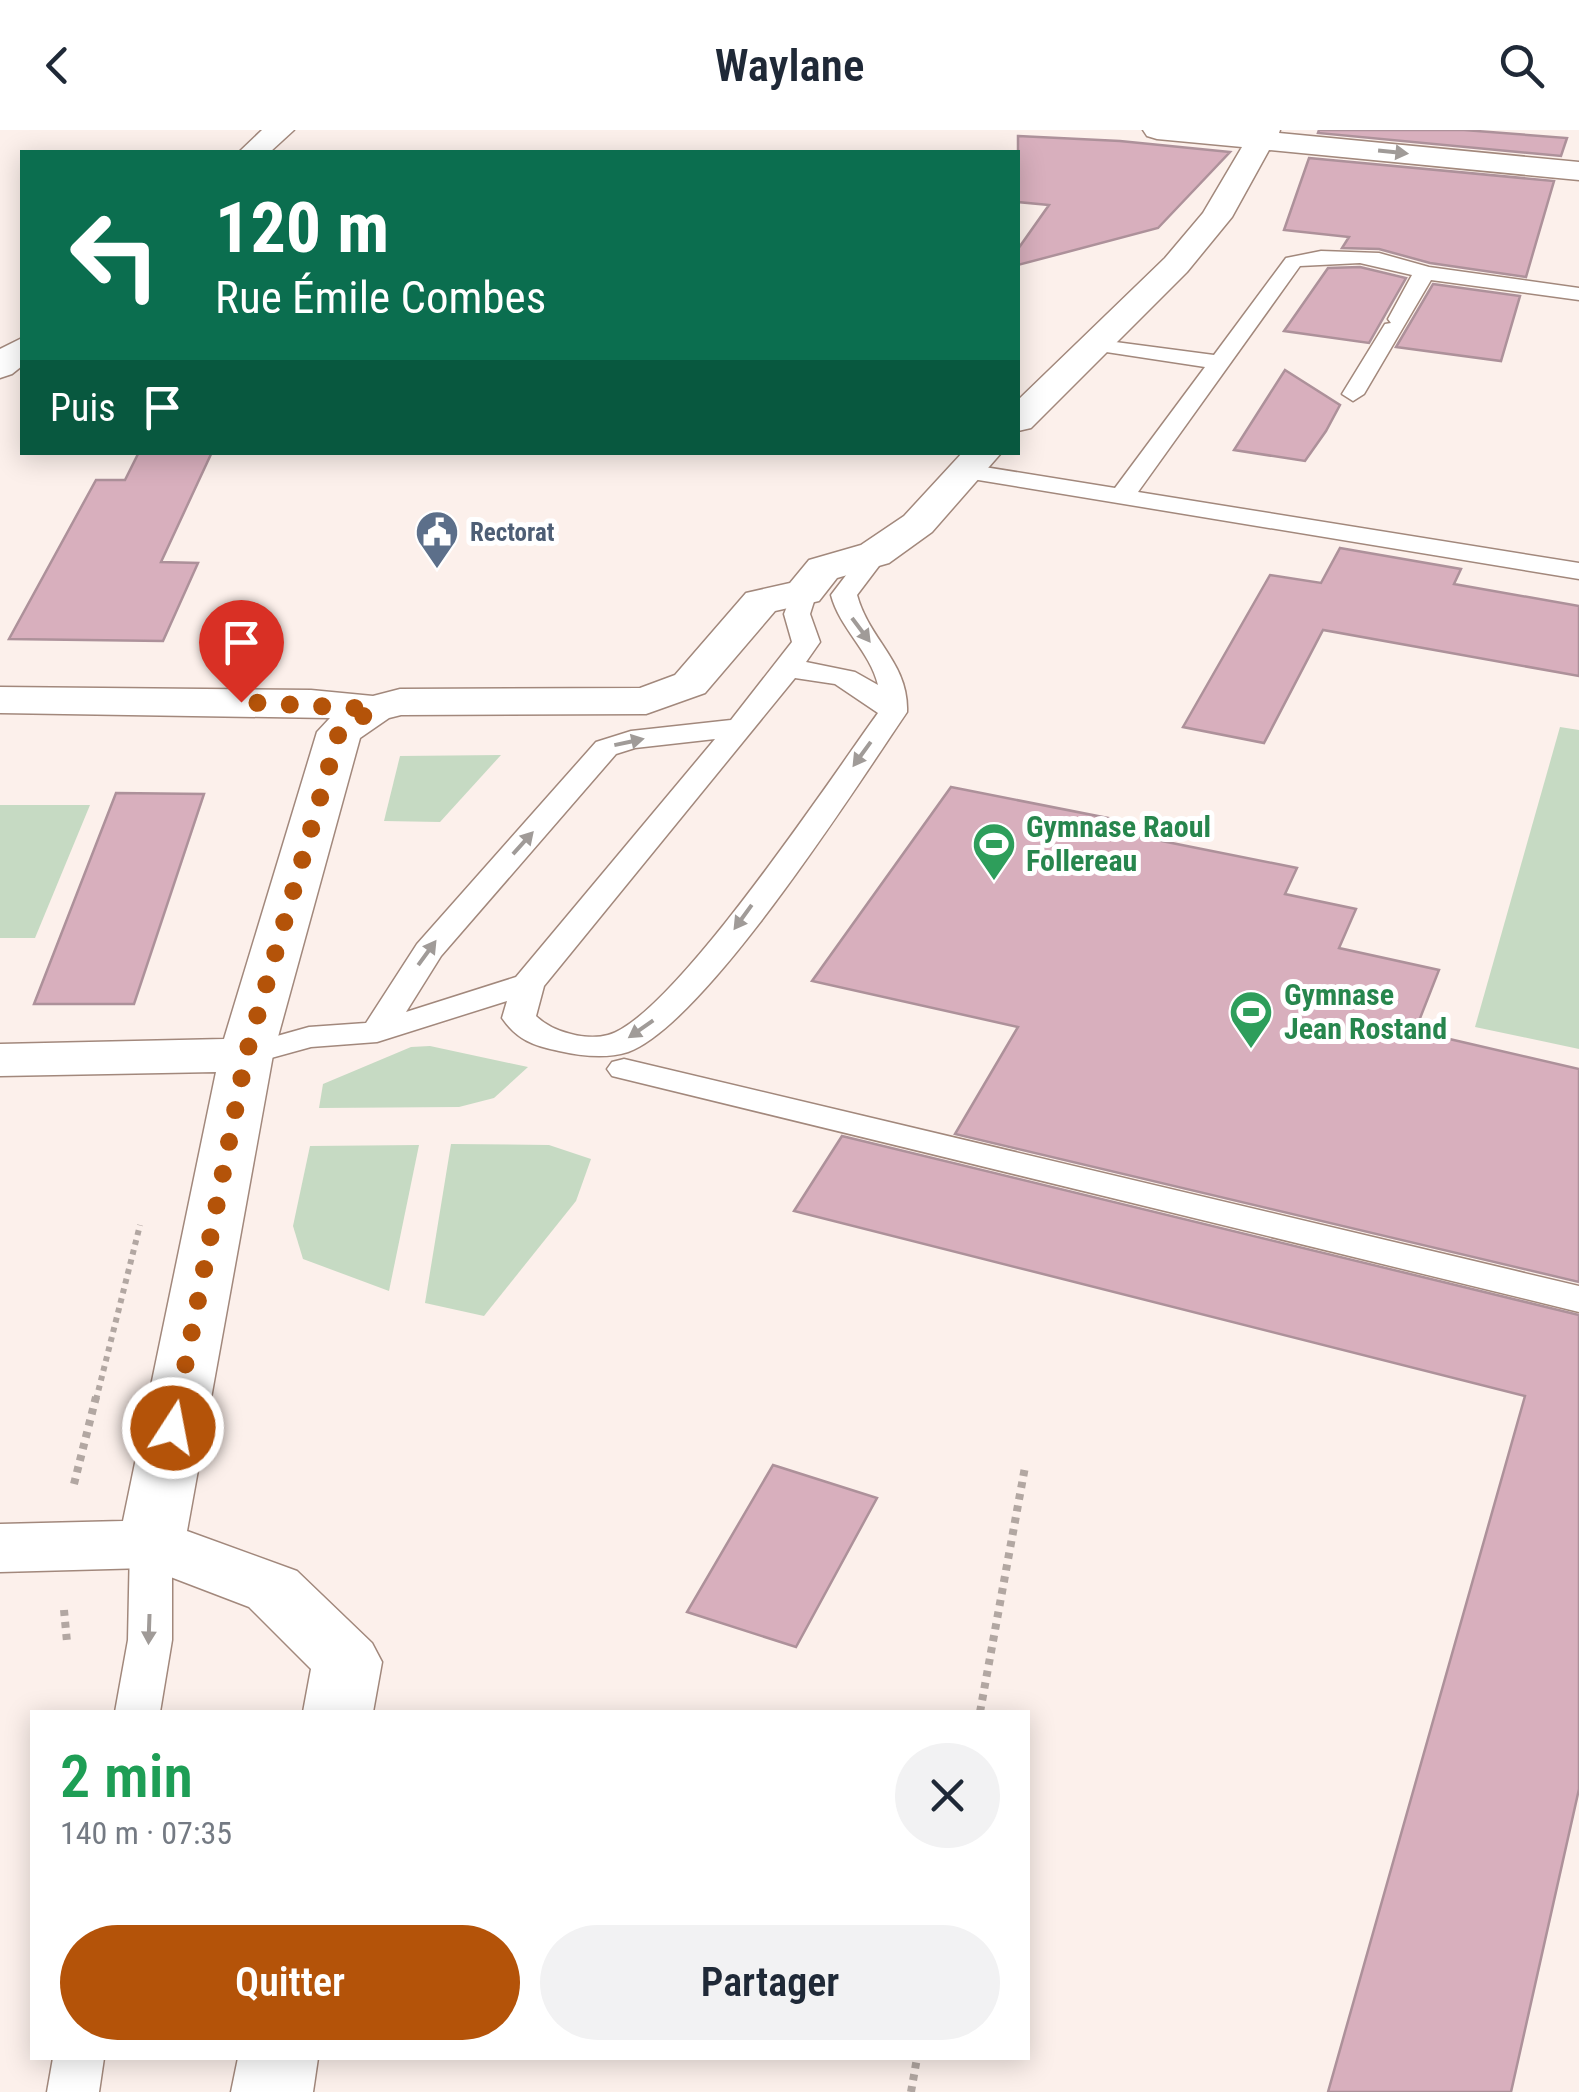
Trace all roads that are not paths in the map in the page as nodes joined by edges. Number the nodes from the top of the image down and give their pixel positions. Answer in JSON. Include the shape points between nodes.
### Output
{"nodes":[{"id":1,"x":280,"y":130,"type":"edge"},
{"id":2,"x":1157,"y":130,"type":"edge"},
{"id":3,"x":1263,"y":135,"type":"edge"},
{"id":4,"x":255,"y":150,"type":"edge"},
{"id":5,"x":1579,"y":171,"type":"edge"},
{"id":6,"x":1424,"y":273,"type":"junction"},
{"id":7,"x":1579,"y":294,"type":"edge"},
{"id":8,"x":1093,"y":343,"type":"junction"},
{"id":9,"x":20,"y":350,"type":"edge"},
{"id":10,"x":1218,"y":362,"type":"junction"},
{"id":11,"x":0,"y":367,"type":"edge"},
{"id":12,"x":1353,"y":394,"type":"dead end"},
{"id":13,"x":1020,"y":418,"type":"edge"},
{"id":14,"x":975,"y":462,"type":"edge"},
{"id":15,"x":1122,"y":496,"type":"junction"},
{"id":16,"x":875,"y":554,"type":"junction"},
{"id":17,"x":1579,"y":571,"type":"edge"},
{"id":18,"x":804,"y":592,"type":"junction"},
{"id":19,"x":787,"y":670,"type":"junction"},
{"id":20,"x":0,"y":700,"type":"edge"},
{"id":21,"x":374,"y":709,"type":"junction"},
{"id":22,"x":893,"y":712,"type":"junction"},
{"id":23,"x":737,"y":728,"type":"junction"},
{"id":24,"x":528,"y":984,"type":"junction"},
{"id":25,"x":376,"y":1032,"type":"junction"},
{"id":26,"x":246,"y":1055,"type":"junction"},
{"id":27,"x":0,"y":1060,"type":"edge"},
{"id":28,"x":624,"y":1070,"type":"dead end"},
{"id":29,"x":1579,"y":1299,"type":"edge"},
{"id":30,"x":151,"y":1544,"type":"junction"},
{"id":31,"x":29,"y":1547,"type":"edge"},
{"id":32,"x":137,"y":1710,"type":"edge"},
{"id":33,"x":338,"y":1710,"type":"edge"},
{"id":34,"x":78,"y":2060,"type":"edge"},
{"id":35,"x":278,"y":2060,"type":"edge"},
{"id":36,"x":73,"y":2092,"type":"edge"},
{"id":37,"x":272,"y":2092,"type":"edge"}],
"edges":[{"from":1,"to":4,"type":"street"},
{"from":2,"to":3,"type":"street"},
{"from":3,"to":5,"type":"street","one_way":true},
{"from":3,"to":8,"type":"street","via":[[1216,217]]},
{"from":6,"to":7,"type":"lane"},
{"from":6,"to":10,"type":"lane","via":[[1336,255],[1292,262]]},
{"from":6,"to":12,"type":"lane"},
{"from":8,"to":10,"type":"lane"},
{"from":8,"to":13,"type":"street"},
{"from":9,"to":11,"type":"street"},
{"from":10,"to":15,"type":"lane"},
{"from":14,"to":15,"type":"lane"},
{"from":14,"to":16,"type":"street","via":[[918,524]]},
{"from":15,"to":17,"type":"lane"},
{"from":16,"to":18,"type":"street","via":[[823,569]]},
{"from":16,"to":22,"type":"lane","one_way":true,"via":[[844,595],[846,610],[892,675]]},
{"from":18,"to":19,"type":"lane","via":[[797,614],[806,642]]},
{"from":18,"to":21,"type":"street","via":[[761,602],[690,684],[668,696],[400,702]]},
{"from":19,"to":22,"type":"lane","via":[[850,676]]},
{"from":19,"to":23,"type":"lane"},
{"from":20,"to":21,"type":"street"},
{"from":21,"to":26,"type":"street","via":[[339,732]]},
{"from":22,"to":24,"type":"lane","one_way":true,"via":[[672,1006],[620,1044],[590,1046],[537,1034],[520,1018]]},
{"from":23,"to":24,"type":"lane"},
{"from":25,"to":23,"type":"lane","one_way":true,"via":[[428,951],[606,748]]},
{"from":24,"to":25,"type":"lane"},
{"from":25,"to":26,"type":"lane","via":[[309,1037]]},
{"from":26,"to":27,"type":"street"},
{"from":26,"to":30,"type":"street"},
{"from":28,"to":29,"type":"lane"},
{"from":30,"to":31,"type":"street"},
{"from":30,"to":32,"type":"lane","one_way":true,"via":[[150,1640]]},
{"from":30,"to":33,"type":"street","via":[[273,1589],[346,1662]]},
{"from":34,"to":36,"type":"lane"},
{"from":35,"to":37,"type":"street"}]}
